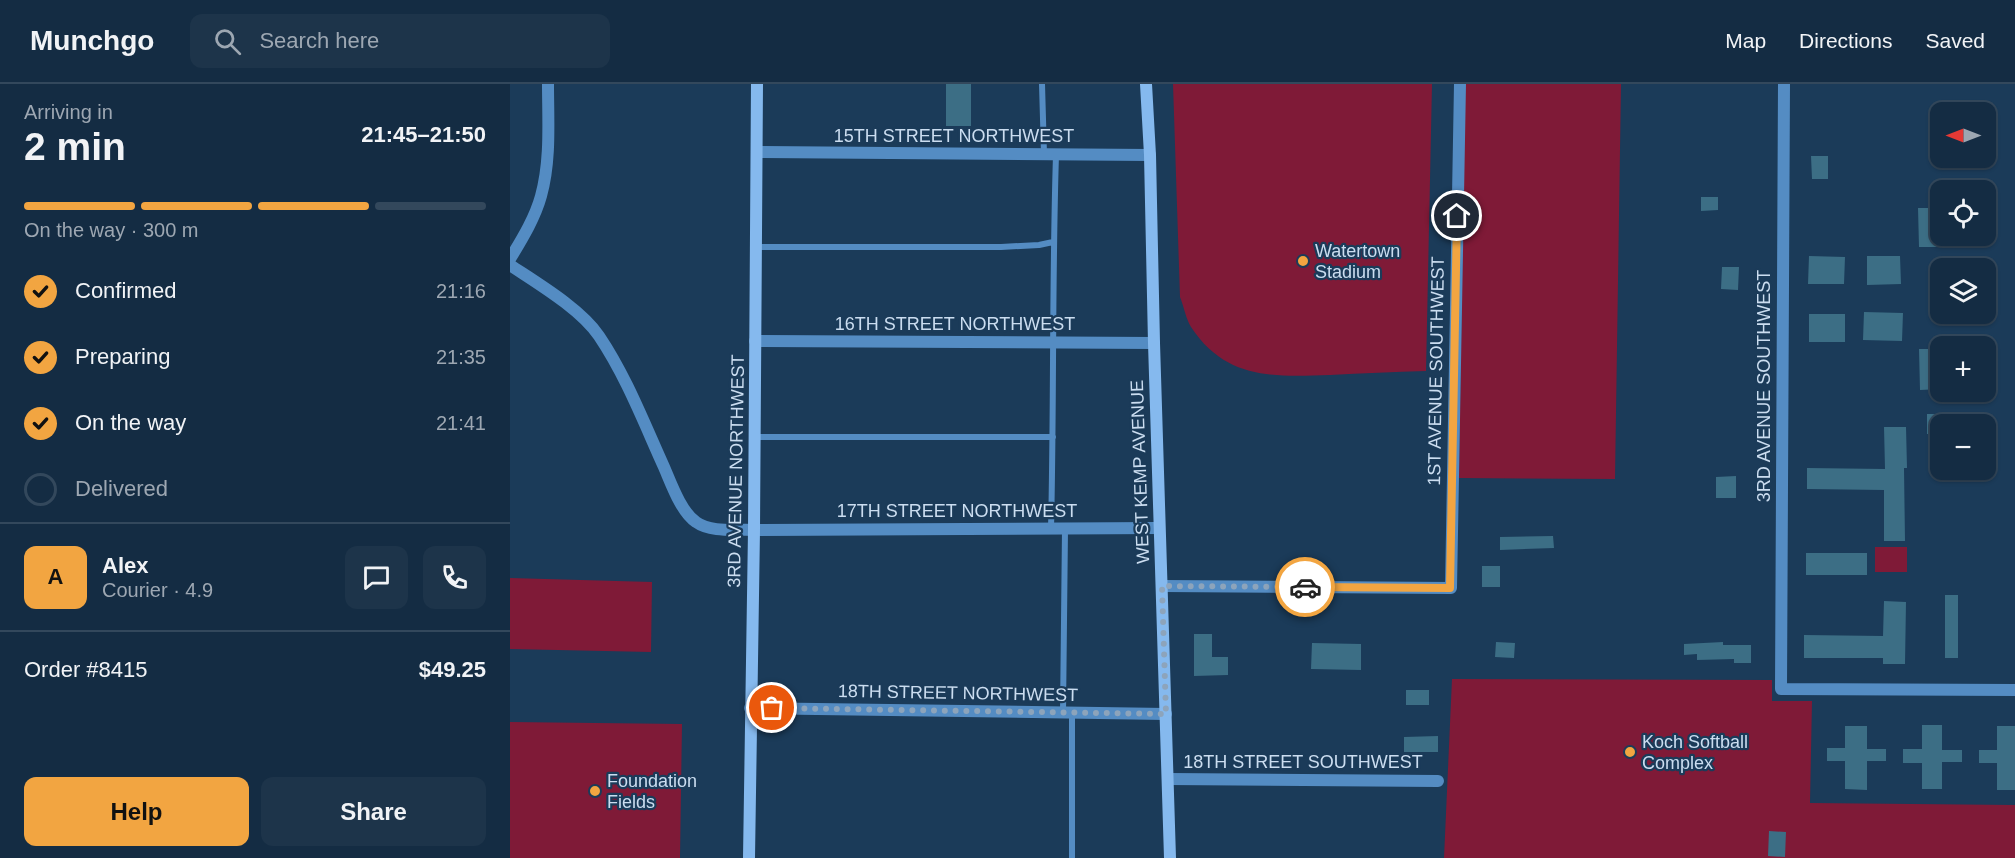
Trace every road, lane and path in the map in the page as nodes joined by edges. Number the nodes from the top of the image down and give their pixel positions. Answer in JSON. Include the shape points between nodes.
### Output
{"nodes":[{"id":1,"x":548,"y":84,"type":"edge"},
{"id":2,"x":758,"y":84,"type":"edge"},
{"id":3,"x":1042,"y":84,"type":"edge"},
{"id":4,"x":1146,"y":84,"type":"edge"},
{"id":5,"x":1460,"y":84,"type":"edge"},
{"id":6,"x":1784,"y":84,"type":"edge"},
{"id":7,"x":757,"y":152,"type":"junction"},
{"id":8,"x":1050,"y":154,"type":"junction"},
{"id":9,"x":1150,"y":155,"type":"junction"},
{"id":10,"x":1053,"y":242,"type":"junction"},
{"id":11,"x":756,"y":247,"type":"junction"},
{"id":12,"x":510,"y":259,"type":"edge"},
{"id":13,"x":510,"y":265,"type":"edge"},
{"id":14,"x":755,"y":341,"type":"junction"},
{"id":15,"x":1054,"y":342,"type":"junction"},
{"id":16,"x":1154,"y":343,"type":"junction"},
{"id":17,"x":1053,"y":436,"type":"junction"},
{"id":18,"x":755,"y":437,"type":"junction"},
{"id":19,"x":1160,"y":528,"type":"junction"},
{"id":20,"x":1051,"y":529,"type":"junction"},
{"id":21,"x":1065,"y":529,"type":"junction"},
{"id":22,"x":754,"y":530,"type":"junction"},
{"id":23,"x":1162,"y":586,"type":"junction"},
{"id":24,"x":2015,"y":690,"type":"edge"},
{"id":25,"x":750,"y":708,"type":"junction"},
{"id":26,"x":1068,"y":713,"type":"junction"},
{"id":27,"x":1166,"y":714,"type":"junction"},
{"id":28,"x":1168,"y":779,"type":"junction"},
{"id":29,"x":1438,"y":781,"type":"dead end"},
{"id":30,"x":749,"y":858,"type":"edge"},
{"id":31,"x":1072,"y":858,"type":"edge"},
{"id":32,"x":1170,"y":858,"type":"edge"}],
"edges":[{"from":1,"to":12,"type":"street","via":[[548,146],[541,198]]},
{"from":2,"to":7,"type":"street","name":"3RD AVENUE NORTHWEST"},
{"from":3,"to":8,"type":"lane"},
{"from":4,"to":9,"type":"street","name":"WEST KEMP AVENUE"},
{"from":5,"to":23,"type":"street","name":"1ST AVENUE SOUTHWEST","via":[[1450,588]]},
{"from":6,"to":24,"type":"street","name":"3RD AVENUE SOUTHWEST","via":[[1781,689]]},
{"from":7,"to":8,"type":"street","name":"15TH STREET NORTHWEST"},
{"from":7,"to":11,"type":"street","name":"3RD AVENUE NORTHWEST"},
{"from":8,"to":9,"type":"street","name":"15TH STREET NORTHWEST"},
{"from":8,"to":10,"type":"lane"},
{"from":9,"to":16,"type":"street","name":"WEST KEMP AVENUE"},
{"from":10,"to":11,"type":"lane","via":[[1001,247]]},
{"from":10,"to":15,"type":"lane"},
{"from":11,"to":14,"type":"street","name":"3RD AVENUE NORTHWEST"},
{"from":13,"to":22,"type":"street","name":"17TH STREET NORTHWEST","via":[[598,333],[682,505],[696,522],[712,528]]},
{"from":14,"to":15,"type":"street","name":"16TH STREET NORTHWEST"},
{"from":14,"to":18,"type":"street","name":"3RD AVENUE NORTHWEST"},
{"from":15,"to":16,"type":"street","name":"16TH STREET NORTHWEST"},
{"from":15,"to":17,"type":"lane"},
{"from":16,"to":19,"type":"street","name":"WEST KEMP AVENUE"},
{"from":17,"to":18,"type":"lane"},
{"from":17,"to":20,"type":"lane"},
{"from":18,"to":22,"type":"street","name":"3RD AVENUE NORTHWEST"},
{"from":19,"to":21,"type":"street","name":"17TH STREET NORTHWEST"},
{"from":19,"to":23,"type":"street","name":"WEST KEMP AVENUE"},
{"from":20,"to":21,"type":"street","name":"17TH STREET NORTHWEST"},
{"from":20,"to":22,"type":"street","name":"17TH STREET NORTHWEST"},
{"from":21,"to":26,"type":"lane"},
{"from":22,"to":25,"type":"street","name":"3RD AVENUE NORTHWEST"},
{"from":23,"to":27,"type":"street","name":"WEST KEMP AVENUE"},
{"from":25,"to":26,"type":"street","name":"18TH STREET NORTHWEST"},
{"from":25,"to":30,"type":"street","name":"3RD AVENUE NORTHWEST"},
{"from":26,"to":27,"type":"street","name":"18TH STREET NORTHWEST"},
{"from":26,"to":31,"type":"lane"},
{"from":27,"to":28,"type":"street","name":"WEST KEMP AVENUE"},
{"from":28,"to":29,"type":"street","name":"18TH STREET SOUTHWEST"},
{"from":28,"to":32,"type":"street","name":"WEST KEMP AVENUE"}]}
